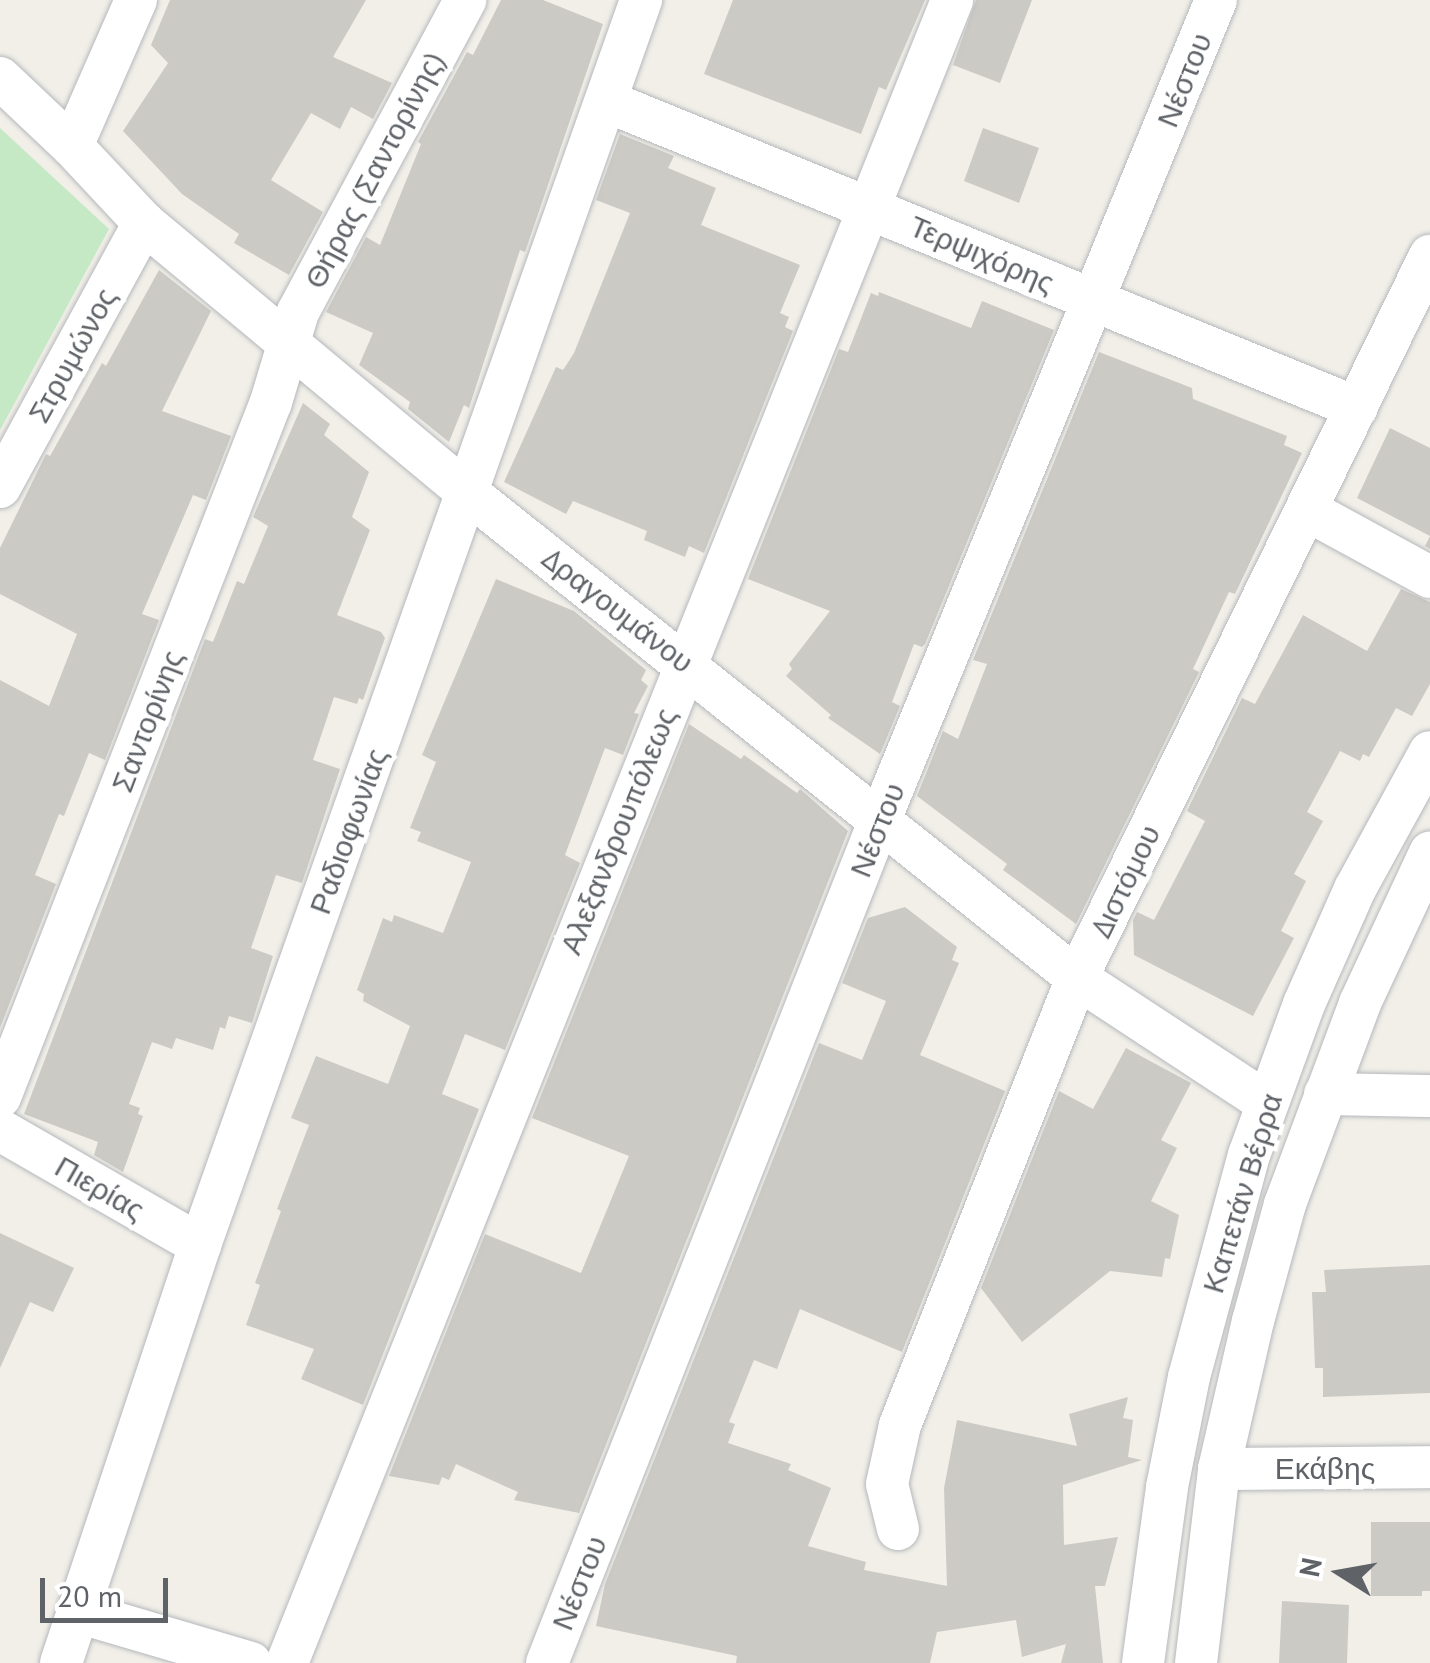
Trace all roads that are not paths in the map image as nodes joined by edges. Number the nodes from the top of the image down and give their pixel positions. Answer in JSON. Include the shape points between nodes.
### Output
{"nodes":[{"id":1,"x":136,"y":0,"type":"edge"},
{"id":2,"x":465,"y":0,"type":"edge"},
{"id":3,"x":641,"y":0,"type":"edge"},
{"id":4,"x":952,"y":0,"type":"edge"},
{"id":5,"x":1216,"y":0,"type":"edge"},
{"id":6,"x":0,"y":78,"type":"edge"},
{"id":7,"x":606,"y":102,"type":"junction"},
{"id":8,"x":72,"y":146,"type":"junction"},
{"id":9,"x":870,"y":207,"type":"junction"},
{"id":10,"x":144,"y":223,"type":"junction"},
{"id":11,"x":1430,"y":256,"type":"edge"},
{"id":12,"x":1094,"y":300,"type":"junction"},
{"id":13,"x":288,"y":342,"type":"junction"},
{"id":14,"x":1357,"y":408,"type":"junction"},
{"id":15,"x":0,"y":487,"type":"edge"},
{"id":16,"x":468,"y":493,"type":"junction"},
{"id":17,"x":1307,"y":510,"type":"junction"},
{"id":18,"x":1430,"y":577,"type":"edge"},
{"id":19,"x":685,"y":662,"type":"junction"},
{"id":20,"x":1430,"y":752,"type":"edge"},
{"id":21,"x":880,"y":822,"type":"junction"},
{"id":22,"x":1430,"y":853,"type":"edge"},
{"id":23,"x":1077,"y":978,"type":"junction"},
{"id":24,"x":1325,"y":1094,"type":"junction"},
{"id":25,"x":1430,"y":1096,"type":"edge"},
{"id":26,"x":0,"y":1097,"type":"edge"},
{"id":27,"x":1267,"y":1103,"type":"junction"},
{"id":28,"x":0,"y":1130,"type":"edge"},
{"id":29,"x":200,"y":1245,"type":"junction"},
{"id":30,"x":1430,"y":1467,"type":"edge"},
{"id":31,"x":1220,"y":1468,"type":"junction"},
{"id":32,"x":898,"y":1528,"type":"dead end"},
{"id":33,"x":78,"y":1612,"type":"junction"},
{"id":34,"x":61,"y":1663,"type":"edge"},
{"id":35,"x":251,"y":1663,"type":"edge"},
{"id":36,"x":287,"y":1663,"type":"edge"},
{"id":37,"x":547,"y":1663,"type":"edge"},
{"id":38,"x":1143,"y":1663,"type":"edge"},
{"id":39,"x":1196,"y":1663,"type":"edge"}],
"edges":[{"from":1,"to":8,"type":"street"},
{"from":2,"to":13,"type":"street","name":"Θήρας (Σαντορίνης)"},
{"from":3,"to":7,"type":"street","name":"Ραδιοφωνίας"},
{"from":4,"to":9,"type":"street","name":"Αλεξανδρουπόλεως"},
{"from":5,"to":12,"type":"street","name":"Νέστου"},
{"from":6,"to":8,"type":"street","name":"Δραγουμάνου"},
{"from":7,"to":9,"type":"street","name":"Τερψιχόρης"},
{"from":7,"to":16,"type":"street","name":"Ραδιοφωνίας"},
{"from":8,"to":10,"type":"street","name":"Δραγουμάνου"},
{"from":9,"to":12,"type":"street","name":"Τερψιχόρης"},
{"from":9,"to":19,"type":"street","name":"Αλεξανδρουπόλεως"},
{"from":10,"to":13,"type":"street","name":"Δραγουμάνου"},
{"from":10,"to":15,"type":"street","name":"Στρυμώνος"},
{"from":11,"to":14,"type":"street","name":"Διστόμου"},
{"from":12,"to":14,"type":"street","name":"Τερψιχόρης"},
{"from":12,"to":21,"type":"street","name":"Νέστου"},
{"from":13,"to":16,"type":"street","name":"Δραγουμάνου"},
{"from":13,"to":26,"type":"street","name":"Σαντορίνης","via":[[272,402]]},
{"from":14,"to":17,"type":"street","name":"Διστόμου"},
{"from":16,"to":19,"type":"street","name":"Δραγουμάνου"},
{"from":16,"to":29,"type":"street","name":"Ραδιοφωνίας"},
{"from":17,"to":18,"type":"street"},
{"from":17,"to":23,"type":"street","name":"Διστόμου"},
{"from":19,"to":21,"type":"street","name":"Δραγουμάνου"},
{"from":19,"to":36,"type":"street","name":"Αλεξανδρουπόλεως"},
{"from":20,"to":27,"type":"street","name":"Καπετάν Βέρρα","via":[[1355,889]]},
{"from":21,"to":23,"type":"street","name":"Δραγουμάνου"},
{"from":21,"to":37,"type":"street","name":"Νέστου"},
{"from":22,"to":24,"type":"street","name":"Καπετάν Βέρρα"},
{"from":23,"to":27,"type":"street","name":"Δραγουμάνου"},
{"from":23,"to":32,"type":"street","name":"Διστόμου","via":[[900,1425],[888,1484]]},
{"from":24,"to":25,"type":"street"},
{"from":24,"to":31,"type":"street","name":"Καπετάν Βέρρα","via":[[1280,1221]]},
{"from":27,"to":38,"type":"street","name":"Καπετάν Βέρρα","via":[[1189,1377]]},
{"from":28,"to":29,"type":"street","name":"Πιερίας"},
{"from":29,"to":33,"type":"street","name":"Ραδιοφωνίας"},
{"from":30,"to":31,"type":"street","name":"Εκάβης"},
{"from":31,"to":39,"type":"street","name":"Καπετάν Βέρρα"},
{"from":33,"to":34,"type":"street","name":"Ραδιοφωνίας"},
{"from":33,"to":35,"type":"street"}]}
